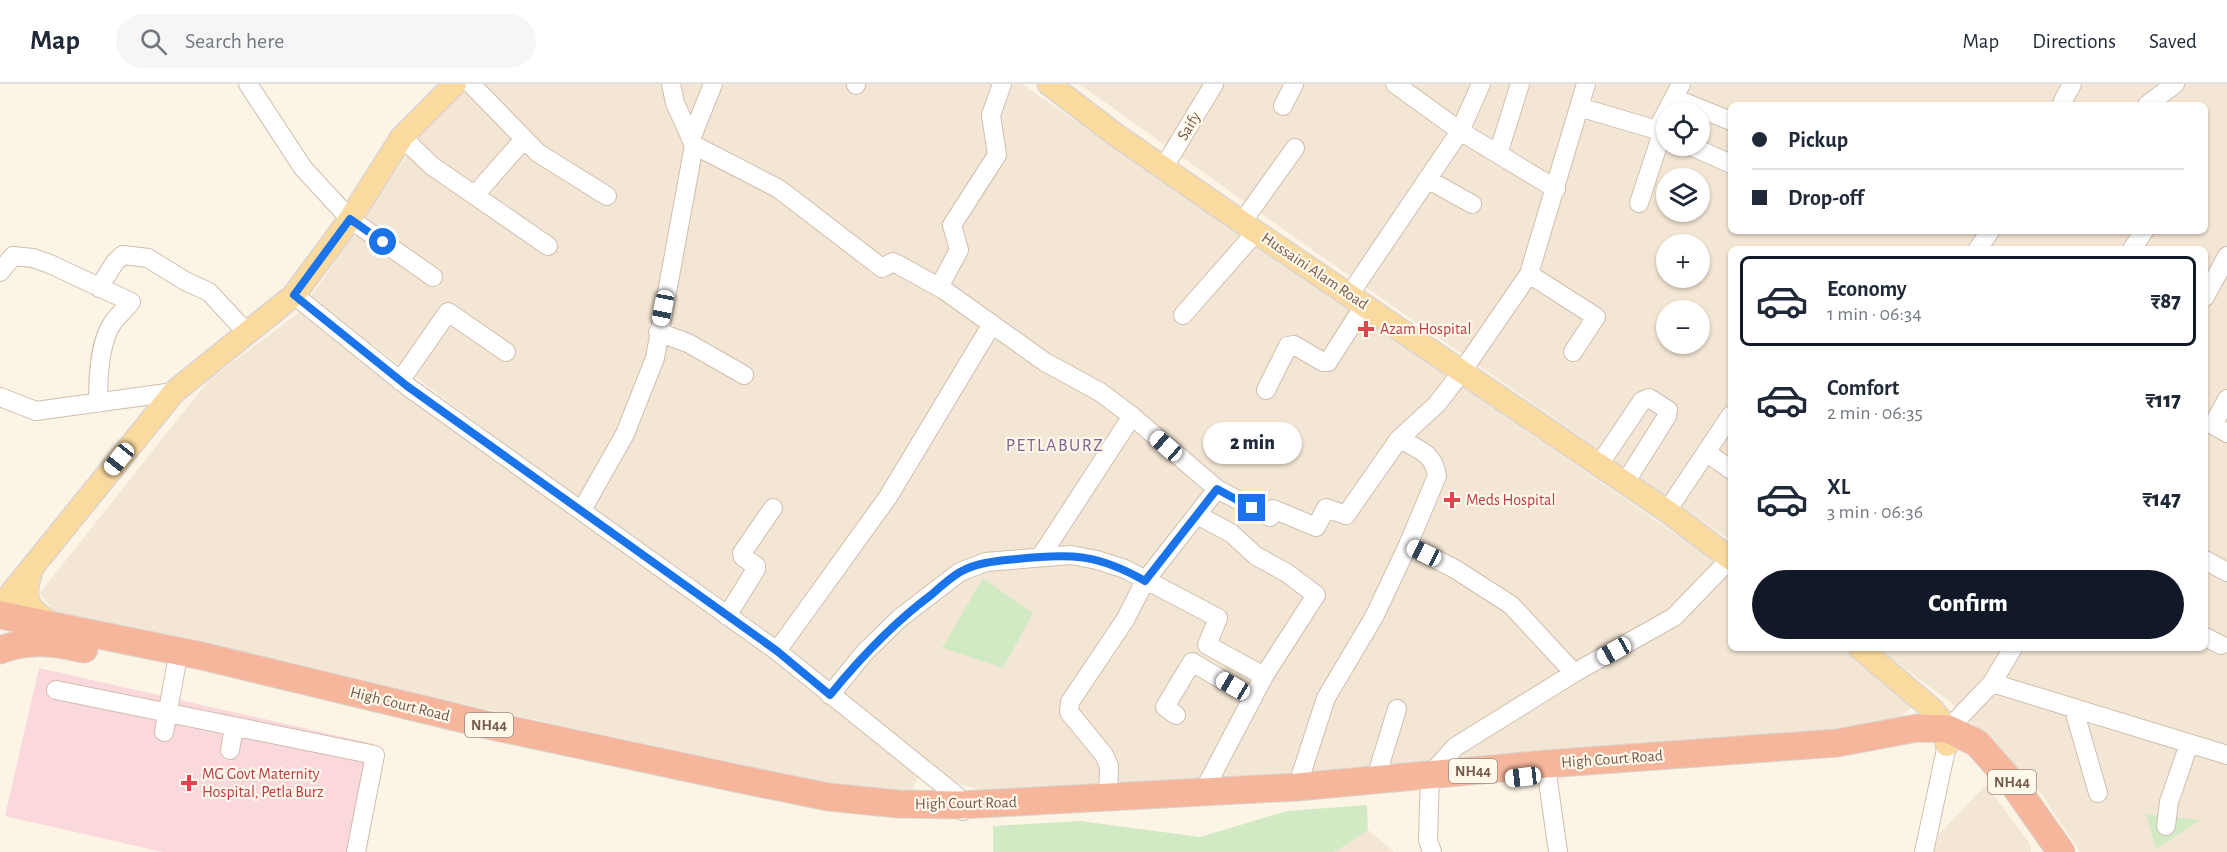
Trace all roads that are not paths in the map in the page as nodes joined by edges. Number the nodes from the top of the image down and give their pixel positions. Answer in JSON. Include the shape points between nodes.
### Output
{"nodes":[{"id":1,"x":248,"y":84,"type":"edge"},
{"id":2,"x":458,"y":84,"type":"edge"},
{"id":3,"x":671,"y":84,"type":"edge"},
{"id":4,"x":713,"y":84,"type":"edge"},
{"id":5,"x":1002,"y":84,"type":"edge"},
{"id":6,"x":1049,"y":84,"type":"edge"},
{"id":7,"x":1214,"y":84,"type":"edge"},
{"id":8,"x":1294,"y":84,"type":"edge"},
{"id":9,"x":1395,"y":84,"type":"edge"},
{"id":10,"x":1481,"y":84,"type":"edge"},
{"id":11,"x":1520,"y":84,"type":"edge"},
{"id":12,"x":1586,"y":84,"type":"edge"},
{"id":13,"x":2072,"y":84,"type":"edge"},
{"id":14,"x":1678,"y":91,"type":"edge"},
{"id":15,"x":2062,"y":102,"type":"edge"},
{"id":16,"x":1283,"y":106,"type":"dead end"},
{"id":17,"x":1579,"y":107,"type":"junction"},
{"id":18,"x":1728,"y":119,"type":"edge"},
{"id":19,"x":1656,"y":130,"type":"edge"},
{"id":20,"x":1460,"y":131,"type":"junction"},
{"id":21,"x":402,"y":137,"type":"junction"},
{"id":22,"x":524,"y":138,"type":"junction"},
{"id":23,"x":692,"y":142,"type":"junction"},
{"id":24,"x":1295,"y":148,"type":"dead end"},
{"id":25,"x":1656,"y":151,"type":"edge"},
{"id":26,"x":1498,"y":154,"type":"junction"},
{"id":27,"x":1710,"y":155,"type":"edge"},
{"id":28,"x":1728,"y":163,"type":"edge"},
{"id":29,"x":1164,"y":167,"type":"junction"},
{"id":30,"x":1427,"y":178,"type":"junction"},
{"id":31,"x":1556,"y":189,"type":"junction"},
{"id":32,"x":475,"y":195,"type":"junction"},
{"id":33,"x":607,"y":196,"type":"dead end"},
{"id":34,"x":1639,"y":203,"type":"dead end"},
{"id":35,"x":1472,"y":204,"type":"dead end"},
{"id":36,"x":350,"y":219,"type":"junction"},
{"id":37,"x":1249,"y":227,"type":"junction"},
{"id":38,"x":548,"y":246,"type":"dead end"},
{"id":39,"x":2227,"y":256,"type":"edge"},
{"id":40,"x":0,"y":272,"type":"edge"},
{"id":41,"x":1529,"y":274,"type":"junction"},
{"id":42,"x":433,"y":277,"type":"dead end"},
{"id":43,"x":939,"y":287,"type":"junction"},
{"id":44,"x":99,"y":288,"type":"junction"},
{"id":45,"x":2208,"y":291,"type":"edge"},
{"id":46,"x":294,"y":295,"type":"junction"},
{"id":47,"x":1357,"y":299,"type":"junction"},
{"id":48,"x":1183,"y":315,"type":"dead end"},
{"id":49,"x":992,"y":324,"type":"junction"},
{"id":50,"x":658,"y":332,"type":"junction"},
{"id":51,"x":248,"y":334,"type":"junction"},
{"id":52,"x":506,"y":352,"type":"dead end"},
{"id":53,"x":1573,"y":352,"type":"dead end"},
{"id":54,"x":1461,"y":373,"type":"junction"},
{"id":55,"x":744,"y":375,"type":"dead end"},
{"id":56,"x":400,"y":381,"type":"junction"},
{"id":57,"x":1266,"y":390,"type":"dead end"},
{"id":58,"x":174,"y":392,"type":"junction"},
{"id":59,"x":0,"y":397,"type":"edge"},
{"id":60,"x":2227,"y":399,"type":"edge"},
{"id":61,"x":98,"y":403,"type":"junction"},
{"id":62,"x":1132,"y":416,"type":"junction"},
{"id":63,"x":1728,"y":419,"type":"edge"},
{"id":64,"x":2212,"y":430,"type":"edge"},
{"id":65,"x":1400,"y":439,"type":"junction"},
{"id":66,"x":1706,"y":452,"type":"junction"},
{"id":67,"x":1599,"y":465,"type":"junction"},
{"id":68,"x":1728,"y":468,"type":"edge"},
{"id":69,"x":1625,"y":483,"type":"junction"},
{"id":70,"x":1217,"y":489,"type":"junction"},
{"id":71,"x":773,"y":508,"type":"dead end"},
{"id":72,"x":582,"y":510,"type":"junction"},
{"id":73,"x":1667,"y":512,"type":"junction"},
{"id":74,"x":1197,"y":515,"type":"junction"},
{"id":75,"x":1408,"y":545,"type":"junction"},
{"id":76,"x":1041,"y":556,"type":"junction"},
{"id":77,"x":1728,"y":556,"type":"edge"},
{"id":78,"x":37,"y":560,"type":"junction"},
{"id":79,"x":1728,"y":561,"type":"edge"},
{"id":80,"x":2208,"y":562,"type":"edge"},
{"id":81,"x":2227,"y":572,"type":"edge"},
{"id":82,"x":1145,"y":581,"type":"junction"},
{"id":83,"x":0,"y":607,"type":"edge"},
{"id":84,"x":0,"y":615,"type":"edge"},
{"id":85,"x":727,"y":616,"type":"junction"},
{"id":86,"x":57,"y":626,"type":"junction"},
{"id":87,"x":0,"y":650,"type":"edge"},
{"id":88,"x":777,"y":651,"type":"junction"},
{"id":89,"x":1864,"y":651,"type":"edge"},
{"id":90,"x":2007,"y":651,"type":"edge"},
{"id":91,"x":177,"y":667,"type":"junction"},
{"id":92,"x":1574,"y":673,"type":"junction"},
{"id":93,"x":1264,"y":676,"type":"junction"},
{"id":94,"x":1992,"y":683,"type":"junction"},
{"id":95,"x":56,"y":690,"type":"dead end"},
{"id":96,"x":830,"y":695,"type":"junction"},
{"id":97,"x":1253,"y":698,"type":"junction"},
{"id":98,"x":1397,"y":709,"type":"dead end"},
{"id":99,"x":2074,"y":710,"type":"junction"},
{"id":100,"x":167,"y":713,"type":"junction"},
{"id":101,"x":1176,"y":715,"type":"dead end"},
{"id":102,"x":234,"y":727,"type":"junction"},
{"id":103,"x":164,"y":732,"type":"dead end"},
{"id":104,"x":1947,"y":737,"type":"junction"},
{"id":105,"x":2189,"y":744,"type":"junction"},
{"id":106,"x":230,"y":750,"type":"dead end"},
{"id":107,"x":2227,"y":755,"type":"edge"},
{"id":108,"x":1547,"y":774,"type":"junction"},
{"id":109,"x":1375,"y":781,"type":"junction"},
{"id":110,"x":1429,"y":782,"type":"junction"},
{"id":111,"x":1297,"y":787,"type":"junction"},
{"id":112,"x":1203,"y":792,"type":"junction"},
{"id":113,"x":2098,"y":794,"type":"dead end"},
{"id":114,"x":1108,"y":799,"type":"junction"},
{"id":115,"x":962,"y":810,"type":"junction"},
{"id":116,"x":2166,"y":826,"type":"dead end"},
{"id":117,"x":356,"y":852,"type":"edge"},
{"id":118,"x":1432,"y":852,"type":"edge"},
{"id":119,"x":1558,"y":852,"type":"edge"},
{"id":120,"x":1924,"y":852,"type":"edge"},
{"id":121,"x":2044,"y":852,"type":"edge"},
{"id":122,"x":2061,"y":852,"type":"edge"}],
"edges":[{"from":1,"to":36,"type":"street","via":[[303,168]]},
{"from":2,"to":21,"type":"main road"},
{"from":2,"to":22,"type":"street"},
{"from":3,"to":23,"type":"street"},
{"from":4,"to":23,"type":"street"},
{"from":5,"to":43,"type":"street","via":[[991,115],[997,155],[952,225],[959,250]]},
{"from":6,"to":29,"type":"main road","name":"Hussaini Alam Road"},
{"from":7,"to":29,"type":"street","name":"Saify"},
{"from":8,"to":16,"type":"street"},
{"from":9,"to":20,"type":"street"},
{"from":10,"to":20,"type":"street"},
{"from":11,"to":26,"type":"street"},
{"from":12,"to":17,"type":"street"},
{"from":13,"to":15,"type":"street"},
{"from":14,"to":18,"type":"street"},
{"from":17,"to":19,"type":"street"},
{"from":17,"to":31,"type":"street"},
{"from":20,"to":26,"type":"street"},
{"from":20,"to":30,"type":"street"},
{"from":21,"to":32,"type":"street","via":[[432,166]]},
{"from":21,"to":36,"type":"main road"},
{"from":22,"to":32,"type":"street"},
{"from":22,"to":33,"type":"street","via":[[538,153]]},
{"from":23,"to":43,"type":"street","via":[[779,189],[882,268],[893,262]]},
{"from":23,"to":50,"type":"street"},
{"from":24,"to":37,"type":"street"},
{"from":25,"to":34,"type":"street"},
{"from":26,"to":31,"type":"street"},
{"from":27,"to":28,"type":"street"},
{"from":29,"to":37,"type":"main road","name":"Hussaini Alam Road"},
{"from":30,"to":35,"type":"street"},
{"from":30,"to":47,"type":"street"},
{"from":31,"to":41,"type":"street"},
{"from":32,"to":38,"type":"street"},
{"from":36,"to":42,"type":"street"},
{"from":36,"to":46,"type":"main road"},
{"from":37,"to":47,"type":"main road","name":"Hussaini Alam Road"},
{"from":37,"to":48,"type":"street"},
{"from":39,"to":45,"type":"street"},
{"from":40,"to":44,"type":"street","via":[[13,256],[33,258]]},
{"from":41,"to":53,"type":"street","via":[[1596,317]]},
{"from":41,"to":54,"type":"street"},
{"from":43,"to":49,"type":"street"},
{"from":44,"to":51,"type":"street","via":[[123,255],[148,258],[209,292]]},
{"from":44,"to":61,"type":"street","via":[[131,302],[111,326],[106,339],[100,362]]},
{"from":46,"to":51,"type":"main road"},
{"from":46,"to":56,"type":"street"},
{"from":47,"to":54,"type":"main road","name":"Hussaini Alam Road"},
{"from":47,"to":57,"type":"street","via":[[1328,362],[1294,345],[1288,346]]},
{"from":49,"to":62,"type":"street"},
{"from":49,"to":88,"type":"street","via":[[888,497]]},
{"from":50,"to":55,"type":"street","via":[[688,343]]},
{"from":50,"to":72,"type":"street","via":[[655,358],[626,434]]},
{"from":51,"to":58,"type":"main road"},
{"from":52,"to":56,"type":"street","via":[[448,312]]},
{"from":54,"to":65,"type":"street","via":[[1437,404]]},
{"from":54,"to":67,"type":"main road","name":"Hussaini Alam Road"},
{"from":56,"to":72,"type":"street"},
{"from":58,"to":61,"type":"street"},
{"from":58,"to":78,"type":"main road"},
{"from":59,"to":61,"type":"street","via":[[36,411]]},
{"from":60,"to":64,"type":"street"},
{"from":62,"to":70,"type":"street"},
{"from":62,"to":76,"type":"street"},
{"from":63,"to":66,"type":"street"},
{"from":65,"to":70,"type":"street","via":[[1346,514],[1326,508],[1316,528],[1274,509],[1270,517]]},
{"from":65,"to":75,"type":"street","via":[[1425,453],[1435,464],[1437,476]]},
{"from":66,"to":68,"type":"street"},
{"from":66,"to":73,"type":"street"},
{"from":67,"to":69,"type":"main road","name":"Hussaini Alam Road"},
{"from":67,"to":69,"type":"street","via":[[1642,401],[1649,398],[1664,406],[1667,416]]},
{"from":69,"to":73,"type":"main road","name":"Hussaini Alam Road"},
{"from":70,"to":74,"type":"street"},
{"from":71,"to":85,"type":"street","via":[[742,553],[756,570]]},
{"from":72,"to":85,"type":"street"},
{"from":73,"to":77,"type":"main road","name":"Hussaini Alam Road"},
{"from":74,"to":82,"type":"street"},
{"from":74,"to":93,"type":"street","via":[[1231,532],[1256,556],[1316,595]]},
{"from":75,"to":92,"type":"street","via":[[1511,605]]},
{"from":75,"to":111,"type":"street","via":[[1374,617],[1326,698]]},
{"from":76,"to":82,"type":"street","via":[[1071,555],[1097,560]]},
{"from":76,"to":96,"type":"street","via":[[986,562],[960,572],[900,618],[865,652]]},
{"from":78,"to":83,"type":"main road"},
{"from":78,"to":86,"type":"main road","via":[[26,596],[38,617]]},
{"from":79,"to":92,"type":"street","via":[[1674,617]]},
{"from":80,"to":81,"type":"street"},
{"from":82,"to":93,"type":"street","via":[[1218,618],[1207,645]]},
{"from":82,"to":114,"type":"street","via":[[1125,620],[1070,702],[1069,712],[1109,766]]},
{"from":84,"to":86,"type":"highway","name":"High Court Road","number":"NH44"},
{"from":85,"to":88,"type":"street"},
{"from":86,"to":115,"type":"highway","name":"High Court Road","number":"NH44","via":[[202,656],[492,726],[828,797]]},
{"from":87,"to":91,"type":"highway","name":"High Court Road","number":"NH44","via":[[20,643],[61,644]]},
{"from":88,"to":96,"type":"street"},
{"from":89,"to":104,"type":"main road","via":[[1932,709]]},
{"from":90,"to":94,"type":"street"},
{"from":91,"to":100,"type":"street"},
{"from":91,"to":115,"type":"highway","name":"High Court Road","number":"NH44","via":[[825,810],[897,815]]},
{"from":92,"to":110,"type":"street","via":[[1455,747]]},
{"from":93,"to":97,"type":"street"},
{"from":94,"to":99,"type":"street"},
{"from":94,"to":104,"type":"street"},
{"from":95,"to":100,"type":"street"},
{"from":96,"to":115,"type":"street","via":[[957,796]]},
{"from":97,"to":101,"type":"street","via":[[1192,662],[1165,707]]},
{"from":97,"to":112,"type":"street"},
{"from":98,"to":109,"type":"street"},
{"from":99,"to":105,"type":"street"},
{"from":99,"to":113,"type":"street"},
{"from":100,"to":102,"type":"street"},
{"from":100,"to":103,"type":"street"},
{"from":102,"to":106,"type":"street"},
{"from":102,"to":117,"type":"street","via":[[375,755]]},
{"from":104,"to":108,"type":"highway","name":"High Court Road","number":"NH44","via":[[1836,757]]},
{"from":104,"to":110,"type":"highway","name":"High Court Road","number":"NH44","via":[[1917,728],[1837,743],[1546,764]]},
{"from":104,"to":120,"type":"street"},
{"from":104,"to":121,"type":"highway","number":"NH44","via":[[1991,773],[2036,833]]},
{"from":104,"to":122,"type":"highway","number":"NH44","via":[[1977,743],[2014,785]]},
{"from":105,"to":107,"type":"street"},
{"from":105,"to":116,"type":"street","via":[[2169,802]]},
{"from":108,"to":110,"type":"highway","name":"High Court Road","number":"NH44"},
{"from":108,"to":119,"type":"street"},
{"from":109,"to":110,"type":"highway","name":"High Court Road","number":"NH44"},
{"from":109,"to":111,"type":"highway","name":"High Court Road","number":"NH44"},
{"from":110,"to":115,"type":"highway","name":"High Court Road","number":"NH44"},
{"from":110,"to":118,"type":"street","via":[[1428,840]]},
{"from":111,"to":112,"type":"highway","name":"High Court Road","number":"NH44"},
{"from":112,"to":114,"type":"highway","name":"High Court Road","number":"NH44"},
{"from":114,"to":115,"type":"highway","name":"High Court Road","number":"NH44"}]}
